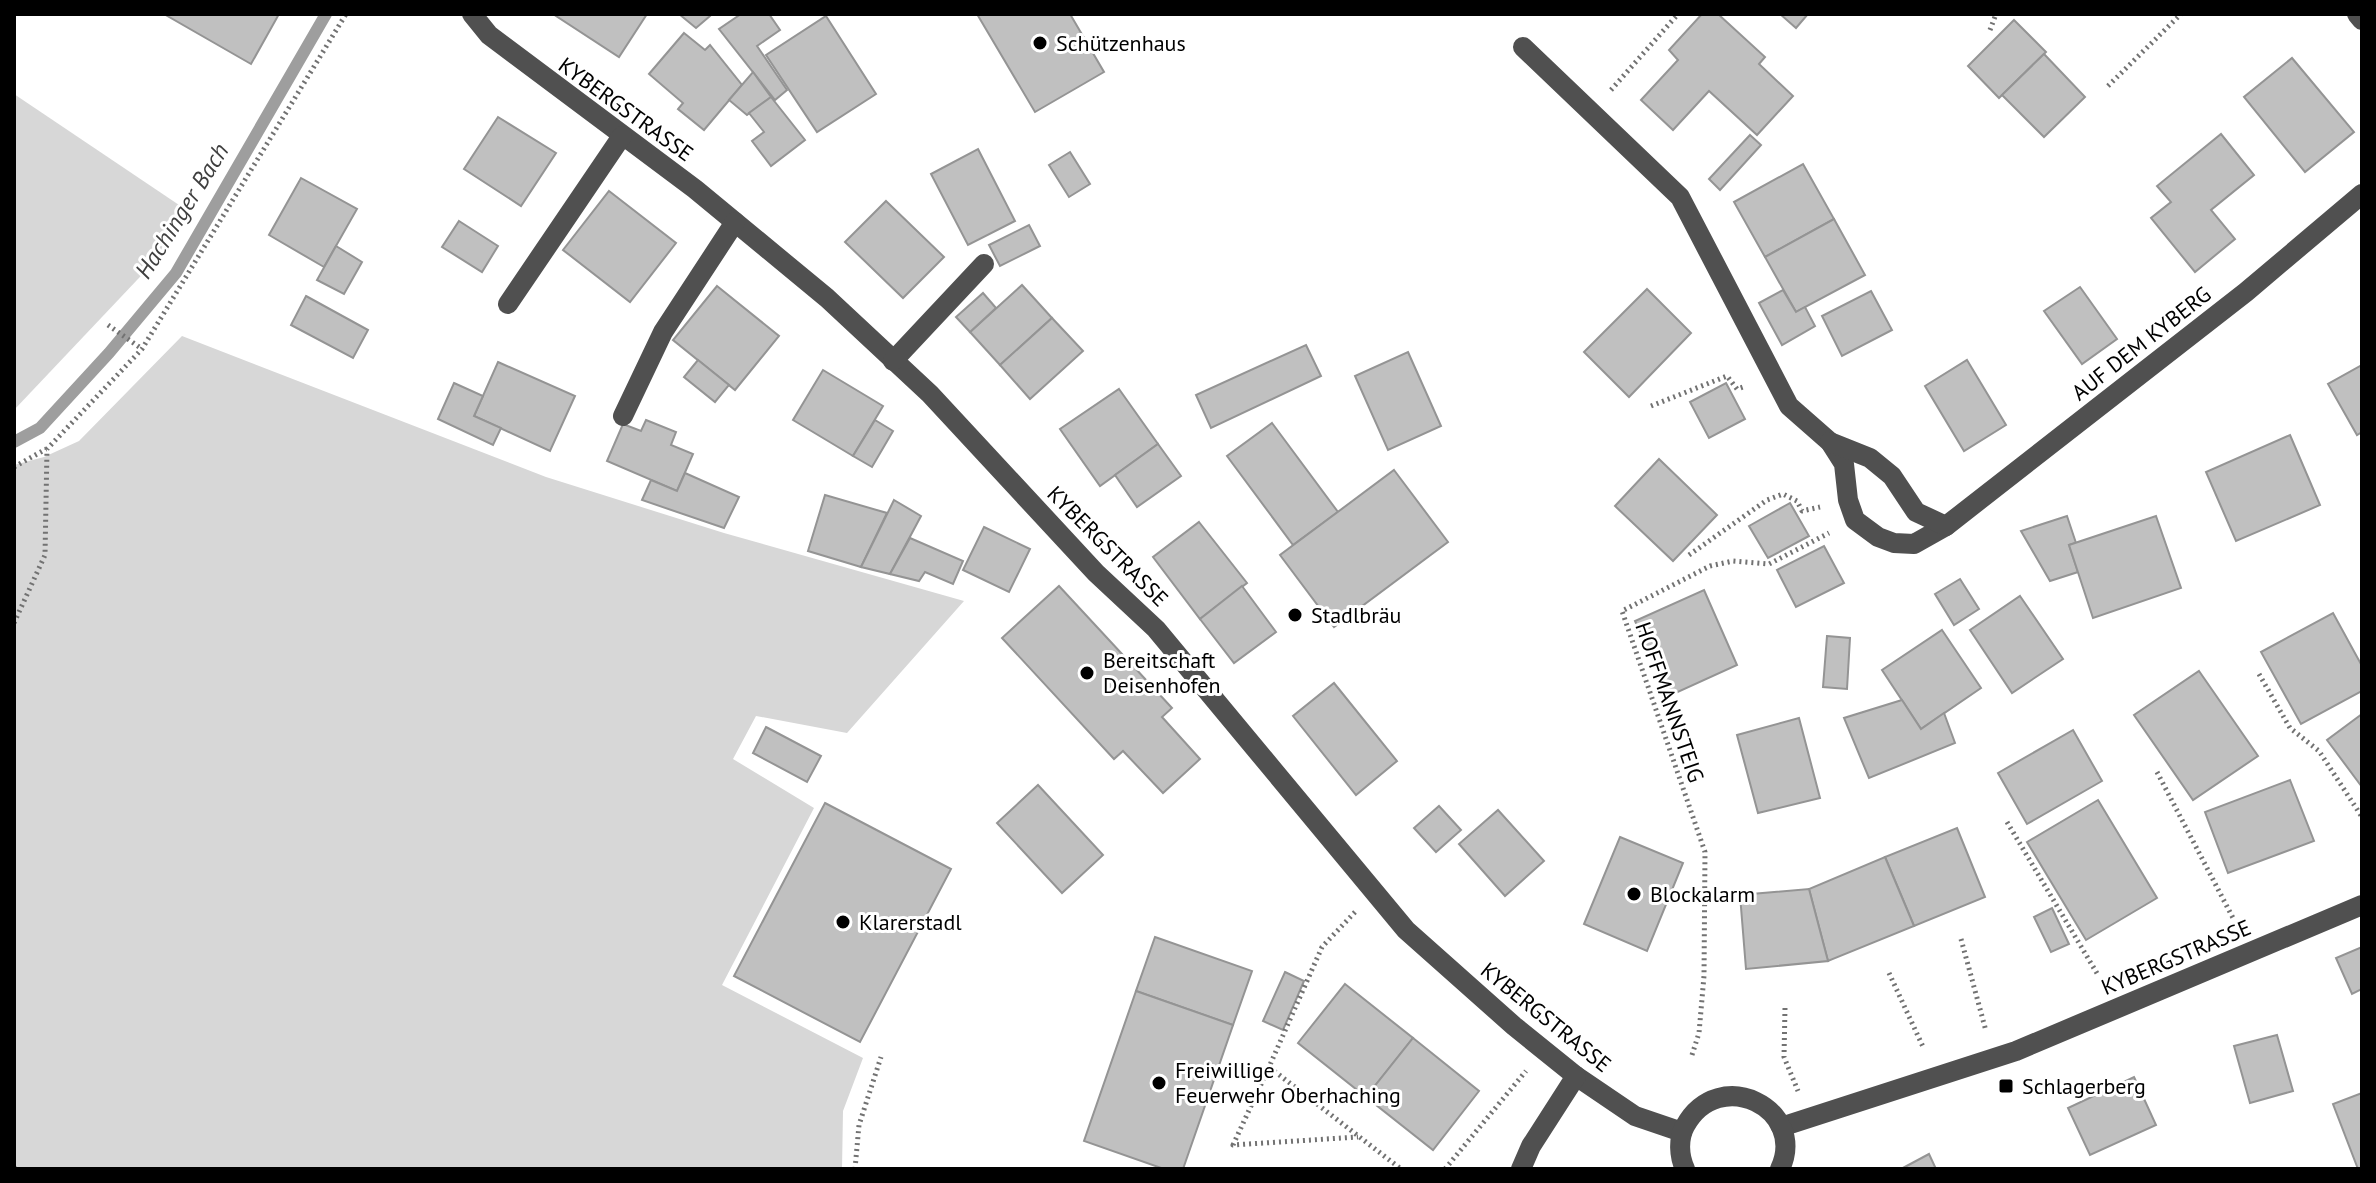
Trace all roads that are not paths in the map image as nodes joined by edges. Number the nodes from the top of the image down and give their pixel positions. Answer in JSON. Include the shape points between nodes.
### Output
{"nodes":[{"id":1,"x":472,"y":14,"type":"edge"},
{"id":2,"x":2357,"y":14,"type":"edge"},
{"id":3,"x":2362,"y":20,"type":"edge"},
{"id":4,"x":1523,"y":47,"type":"dead end"},
{"id":5,"x":622,"y":136,"type":"junction"},
{"id":6,"x":2362,"y":194,"type":"edge"},
{"id":7,"x":735,"y":222,"type":"junction"},
{"id":8,"x":984,"y":264,"type":"dead end"},
{"id":9,"x":508,"y":304,"type":"dead end"},
{"id":10,"x":893,"y":361,"type":"junction"},
{"id":11,"x":623,"y":416,"type":"dead end"},
{"id":12,"x":1830,"y":442,"type":"junction"},
{"id":13,"x":1946,"y":526,"type":"junction"},
{"id":14,"x":2362,"y":905,"type":"edge"},
{"id":15,"x":1576,"y":1076,"type":"junction"},
{"id":16,"x":1781,"y":1127,"type":"junction"},
{"id":17,"x":1682,"y":1132,"type":"junction"},
{"id":18,"x":1521,"y":1169,"type":"edge"},
{"id":19,"x":1685,"y":1169,"type":"edge"},
{"id":20,"x":1780,"y":1169,"type":"edge"}],
"edges":[{"from":1,"to":5,"type":"street","name":"KYBERGSTRASSE","via":[[489,35]]},
{"from":2,"to":3,"type":"street"},
{"from":4,"to":12,"type":"street","via":[[1680,197],[1789,406]]},
{"from":5,"to":7,"type":"street","name":"KYBERGSTRASSE"},
{"from":5,"to":9,"type":"street"},
{"from":6,"to":13,"type":"street","name":"AUF DEM KYBERG","via":[[2246,292]]},
{"from":7,"to":10,"type":"street","name":"KYBERGSTRASSE"},
{"from":7,"to":11,"type":"street","via":[[663,332]]},
{"from":8,"to":10,"type":"street"},
{"from":10,"to":15,"type":"street","name":"KYBERGSTRASSE","via":[[1156,629],[1406,930]]},
{"from":12,"to":13,"type":"street","via":[[1870,458],[1892,476],[1916,512]]},
{"from":12,"to":13,"type":"street","name":"AUF DEM KYBERG","via":[[1844,464],[1855,520],[1878,537],[1914,544]]},
{"from":14,"to":16,"type":"street","name":"KYBERGSTRASSE","via":[[1994,1059]]},
{"from":15,"to":17,"type":"street","name":"KYBERGSTRASSE","via":[[1635,1116]]},
{"from":15,"to":18,"type":"street"},
{"from":16,"to":17,"type":"street","via":[[1769,1109],[1751,1098],[1730,1095],[1693,1113]]},
{"from":16,"to":20,"type":"street","via":[[1785,1144]]},
{"from":17,"to":19,"type":"street"}]}
